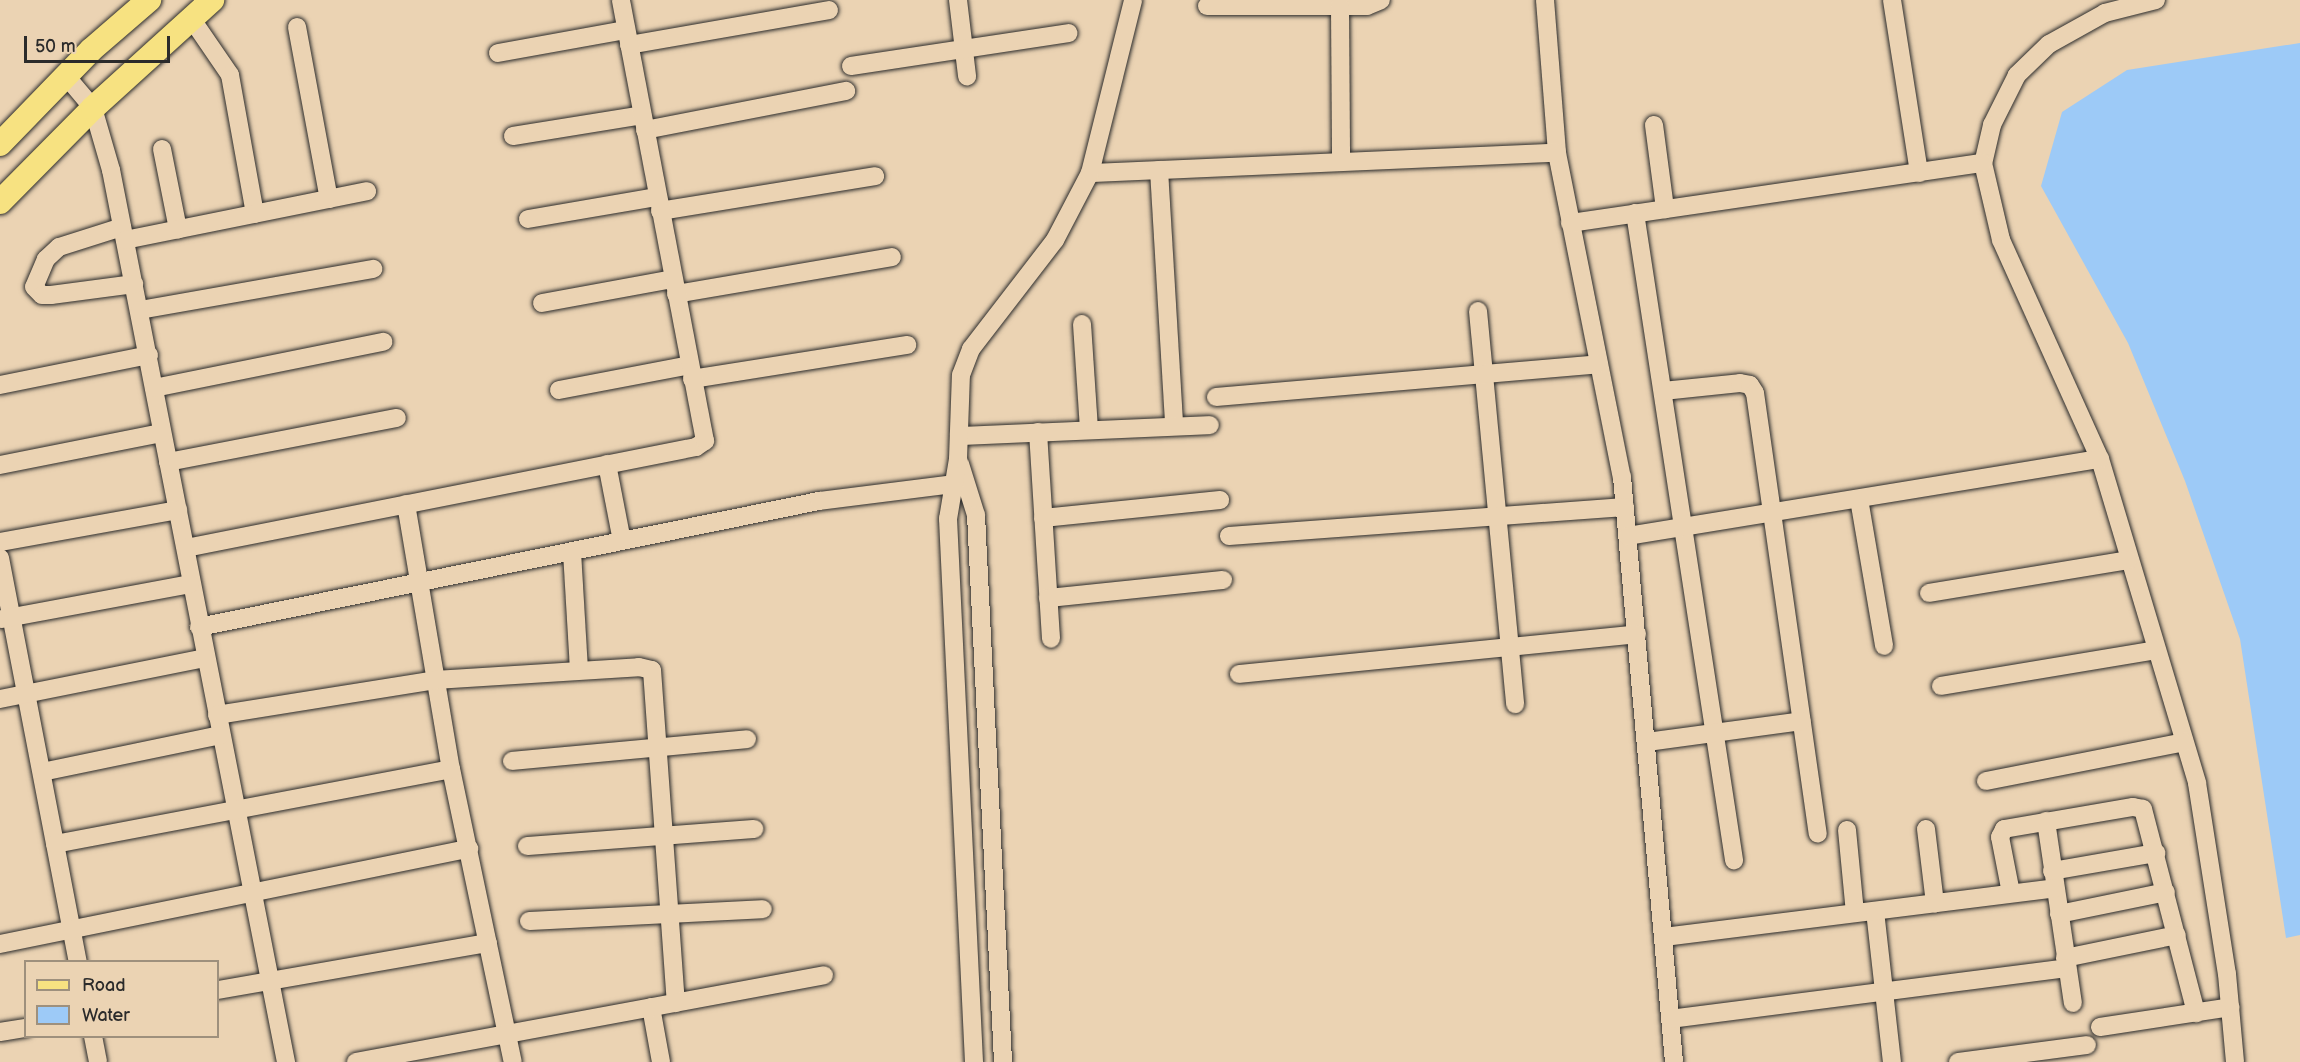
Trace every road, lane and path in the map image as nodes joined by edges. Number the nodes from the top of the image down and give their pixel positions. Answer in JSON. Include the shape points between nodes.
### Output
{"nodes":[{"id":1,"x":149,"y":0,"type":"edge"},
{"id":2,"x":212,"y":0,"type":"edge"},
{"id":3,"x":621,"y":0,"type":"edge"},
{"id":4,"x":958,"y":0,"type":"edge"},
{"id":5,"x":1133,"y":0,"type":"edge"},
{"id":6,"x":1381,"y":0,"type":"edge"},
{"id":7,"x":1545,"y":0,"type":"edge"},
{"id":8,"x":1892,"y":0,"type":"edge"},
{"id":9,"x":2156,"y":0,"type":"edge"},
{"id":10,"x":1208,"y":6,"type":"dead end"},
{"id":11,"x":1340,"y":6,"type":"junction"},
{"id":12,"x":829,"y":10,"type":"dead end"},
{"id":13,"x":191,"y":18,"type":"junction"},
{"id":14,"x":297,"y":27,"type":"dead end"},
{"id":15,"x":1069,"y":33,"type":"dead end"},
{"id":16,"x":628,"y":37,"type":"junction"},
{"id":17,"x":964,"y":50,"type":"junction"},
{"id":18,"x":498,"y":53,"type":"dead end"},
{"id":19,"x":851,"y":66,"type":"dead end"},
{"id":20,"x":66,"y":76,"type":"junction"},
{"id":21,"x":967,"y":76,"type":"dead end"},
{"id":22,"x":846,"y":92,"type":"dead end"},
{"id":23,"x":93,"y":108,"type":"junction"},
{"id":24,"x":644,"y":123,"type":"junction"},
{"id":25,"x":1654,"y":125,"type":"dead end"},
{"id":26,"x":513,"y":136,"type":"dead end"},
{"id":27,"x":0,"y":144,"type":"edge"},
{"id":28,"x":162,"y":149,"type":"dead end"},
{"id":29,"x":1557,"y":153,"type":"junction"},
{"id":30,"x":1341,"y":162,"type":"junction"},
{"id":31,"x":1983,"y":163,"type":"junction"},
{"id":32,"x":1156,"y":170,"type":"junction"},
{"id":33,"x":1090,"y":173,"type":"junction"},
{"id":34,"x":1919,"y":173,"type":"junction"},
{"id":35,"x":875,"y":176,"type":"dead end"},
{"id":36,"x":367,"y":191,"type":"dead end"},
{"id":37,"x":329,"y":199,"type":"junction"},
{"id":38,"x":0,"y":202,"type":"edge"},
{"id":39,"x":659,"y":204,"type":"junction"},
{"id":40,"x":1665,"y":209,"type":"junction"},
{"id":41,"x":1635,"y":213,"type":"junction"},
{"id":42,"x":255,"y":214,"type":"junction"},
{"id":43,"x":528,"y":219,"type":"dead end"},
{"id":44,"x":1570,"y":223,"type":"junction"},
{"id":45,"x":178,"y":229,"type":"junction"},
{"id":46,"x":124,"y":234,"type":"junction"},
{"id":47,"x":892,"y":256,"type":"dead end"},
{"id":48,"x":374,"y":269,"type":"dead end"},
{"id":49,"x":134,"y":284,"type":"junction"},
{"id":50,"x":674,"y":287,"type":"junction"},
{"id":51,"x":542,"y":303,"type":"dead end"},
{"id":52,"x":140,"y":310,"type":"junction"},
{"id":53,"x":1478,"y":311,"type":"dead end"},
{"id":54,"x":1082,"y":324,"type":"dead end"},
{"id":55,"x":382,"y":342,"type":"dead end"},
{"id":56,"x":907,"y":345,"type":"dead end"},
{"id":57,"x":149,"y":355,"type":"junction"},
{"id":58,"x":1599,"y":364,"type":"junction"},
{"id":59,"x":691,"y":372,"type":"junction"},
{"id":60,"x":1484,"y":374,"type":"junction"},
{"id":61,"x":0,"y":384,"type":"edge"},
{"id":62,"x":154,"y":388,"type":"junction"},
{"id":63,"x":559,"y":390,"type":"dead end"},
{"id":64,"x":1663,"y":391,"type":"junction"},
{"id":65,"x":1216,"y":397,"type":"dead end"},
{"id":66,"x":397,"y":418,"type":"dead end"},
{"id":67,"x":1210,"y":425,"type":"dead end"},
{"id":68,"x":1174,"y":426,"type":"junction"},
{"id":69,"x":1089,"y":430,"type":"junction"},
{"id":70,"x":1038,"y":432,"type":"junction"},
{"id":71,"x":162,"y":434,"type":"junction"},
{"id":72,"x":959,"y":436,"type":"junction"},
{"id":73,"x":958,"y":459,"type":"junction"},
{"id":74,"x":2100,"y":459,"type":"junction"},
{"id":75,"x":168,"y":462,"type":"junction"},
{"id":76,"x":607,"y":464,"type":"junction"},
{"id":77,"x":0,"y":465,"type":"edge"},
{"id":78,"x":954,"y":484,"type":"junction"},
{"id":79,"x":1859,"y":499,"type":"junction"},
{"id":80,"x":1220,"y":500,"type":"dead end"},
{"id":81,"x":406,"y":504,"type":"junction"},
{"id":82,"x":1625,"y":507,"type":"junction"},
{"id":83,"x":178,"y":510,"type":"junction"},
{"id":84,"x":1773,"y":514,"type":"junction"},
{"id":85,"x":1497,"y":516,"type":"junction"},
{"id":86,"x":1043,"y":518,"type":"junction"},
{"id":87,"x":1684,"y":528,"type":"junction"},
{"id":88,"x":1229,"y":536,"type":"dead end"},
{"id":89,"x":1628,"y":536,"type":"junction"},
{"id":90,"x":622,"y":541,"type":"junction"},
{"id":91,"x":0,"y":542,"type":"edge"},
{"id":92,"x":186,"y":549,"type":"junction"},
{"id":93,"x":572,"y":552,"type":"junction"},
{"id":94,"x":0,"y":558,"type":"edge"},
{"id":95,"x":2128,"y":560,"type":"junction"},
{"id":96,"x":1223,"y":580,"type":"dead end"},
{"id":97,"x":419,"y":583,"type":"junction"},
{"id":98,"x":190,"y":584,"type":"junction"},
{"id":99,"x":1929,"y":593,"type":"dead end"},
{"id":100,"x":1048,"y":598,"type":"junction"},
{"id":101,"x":6,"y":619,"type":"edge"},
{"id":102,"x":199,"y":627,"type":"junction"},
{"id":103,"x":1637,"y":634,"type":"junction"},
{"id":104,"x":1051,"y":639,"type":"dead end"},
{"id":105,"x":1884,"y":646,"type":"dead end"},
{"id":106,"x":1510,"y":647,"type":"junction"},
{"id":107,"x":2156,"y":650,"type":"junction"},
{"id":108,"x":205,"y":658,"type":"junction"},
{"id":109,"x":579,"y":670,"type":"junction"},
{"id":110,"x":1239,"y":674,"type":"dead end"},
{"id":111,"x":435,"y":680,"type":"junction"},
{"id":112,"x":1941,"y":686,"type":"dead end"},
{"id":113,"x":26,"y":694,"type":"junction"},
{"id":114,"x":0,"y":699,"type":"edge"},
{"id":115,"x":1515,"y":704,"type":"dead end"},
{"id":116,"x":217,"y":714,"type":"junction"},
{"id":117,"x":1802,"y":721,"type":"junction"},
{"id":118,"x":1715,"y":733,"type":"junction"},
{"id":119,"x":221,"y":735,"type":"junction"},
{"id":120,"x":747,"y":739,"type":"dead end"},
{"id":121,"x":1647,"y":742,"type":"junction"},
{"id":122,"x":2184,"y":742,"type":"junction"},
{"id":123,"x":658,"y":748,"type":"junction"},
{"id":124,"x":512,"y":761,"type":"dead end"},
{"id":125,"x":451,"y":768,"type":"junction"},
{"id":126,"x":42,"y":772,"type":"junction"},
{"id":127,"x":1986,"y":781,"type":"dead end"},
{"id":128,"x":236,"y":807,"type":"junction"},
{"id":129,"x":2046,"y":821,"type":"junction"},
{"id":130,"x":754,"y":829,"type":"dead end"},
{"id":131,"x":1926,"y":829,"type":"dead end"},
{"id":132,"x":1847,"y":830,"type":"dead end"},
{"id":133,"x":1818,"y":834,"type":"dead end"},
{"id":134,"x":663,"y":835,"type":"junction"},
{"id":135,"x":56,"y":844,"type":"junction"},
{"id":136,"x":527,"y":846,"type":"dead end"},
{"id":137,"x":469,"y":849,"type":"junction"},
{"id":138,"x":2156,"y":853,"type":"junction"},
{"id":139,"x":1734,"y":860,"type":"dead end"},
{"id":140,"x":2054,"y":879,"type":"junction"},
{"id":141,"x":2166,"y":892,"type":"junction"},
{"id":142,"x":2011,"y":893,"type":"junction"},
{"id":143,"x":255,"y":894,"type":"junction"},
{"id":144,"x":1935,"y":903,"type":"junction"},
{"id":145,"x":763,"y":909,"type":"dead end"},
{"id":146,"x":1875,"y":910,"type":"junction"},
{"id":147,"x":1855,"y":913,"type":"junction"},
{"id":148,"x":669,"y":914,"type":"junction"},
{"id":149,"x":2059,"y":914,"type":"junction"},
{"id":150,"x":529,"y":921,"type":"dead end"},
{"id":151,"x":72,"y":930,"type":"junction"},
{"id":152,"x":2177,"y":935,"type":"junction"},
{"id":153,"x":1664,"y":937,"type":"junction"},
{"id":154,"x":488,"y":943,"type":"junction"},
{"id":155,"x":0,"y":944,"type":"edge"},
{"id":156,"x":78,"y":960,"type":"edge"},
{"id":157,"x":2066,"y":963,"type":"junction"},
{"id":158,"x":824,"y":975,"type":"dead end"},
{"id":159,"x":270,"y":980,"type":"junction"},
{"id":160,"x":219,"y":990,"type":"edge"},
{"id":161,"x":1884,"y":991,"type":"junction"},
{"id":162,"x":676,"y":1002,"type":"junction"},
{"id":163,"x":2073,"y":1002,"type":"dead end"},
{"id":164,"x":651,"y":1007,"type":"junction"},
{"id":165,"x":2230,"y":1007,"type":"junction"},
{"id":166,"x":2196,"y":1012,"type":"junction"},
{"id":167,"x":1670,"y":1020,"type":"junction"},
{"id":168,"x":2100,"y":1027,"type":"dead end"},
{"id":169,"x":24,"y":1028,"type":"edge"},
{"id":170,"x":0,"y":1032,"type":"edge"},
{"id":171,"x":508,"y":1034,"type":"junction"},
{"id":172,"x":93,"y":1038,"type":"edge"},
{"id":173,"x":2087,"y":1045,"type":"dead end"},
{"id":174,"x":98,"y":1062,"type":"edge"},
{"id":175,"x":286,"y":1062,"type":"edge"},
{"id":176,"x":356,"y":1062,"type":"edge"},
{"id":177,"x":513,"y":1062,"type":"edge"},
{"id":178,"x":661,"y":1062,"type":"edge"},
{"id":179,"x":974,"y":1062,"type":"edge"},
{"id":180,"x":1003,"y":1062,"type":"edge"},
{"id":181,"x":1674,"y":1062,"type":"edge"},
{"id":182,"x":1892,"y":1062,"type":"edge"},
{"id":183,"x":1958,"y":1062,"type":"edge"},
{"id":184,"x":2235,"y":1062,"type":"edge"}],
"edges":[{"from":1,"to":20,"type":"main road"},
{"from":2,"to":13,"type":"main road"},
{"from":3,"to":16,"type":"street"},
{"from":4,"to":17,"type":"street"},
{"from":5,"to":33,"type":"street"},
{"from":6,"to":11,"type":"street","via":[[1367,6]]},
{"from":7,"to":29,"type":"street"},
{"from":8,"to":34,"type":"street"},
{"from":9,"to":31,"type":"street","via":[[2105,13],[2049,44],[2017,75],[1992,125]]},
{"from":10,"to":11,"type":"street"},
{"from":11,"to":30,"type":"street"},
{"from":12,"to":16,"type":"street"},
{"from":13,"to":23,"type":"main road"},
{"from":13,"to":42,"type":"street","via":[[230,75]]},
{"from":14,"to":37,"type":"street"},
{"from":15,"to":17,"type":"street"},
{"from":16,"to":18,"type":"street"},
{"from":16,"to":24,"type":"street"},
{"from":17,"to":19,"type":"street"},
{"from":17,"to":21,"type":"street"},
{"from":20,"to":23,"type":"street"},
{"from":20,"to":27,"type":"main road"},
{"from":22,"to":24,"type":"street"},
{"from":23,"to":38,"type":"main road"},
{"from":23,"to":46,"type":"street"},
{"from":24,"to":26,"type":"street"},
{"from":24,"to":39,"type":"street"},
{"from":25,"to":40,"type":"street"},
{"from":28,"to":45,"type":"street"},
{"from":29,"to":30,"type":"street"},
{"from":29,"to":44,"type":"street"},
{"from":30,"to":32,"type":"street"},
{"from":31,"to":34,"type":"street"},
{"from":31,"to":74,"type":"street","via":[[2001,240]]},
{"from":32,"to":33,"type":"street"},
{"from":32,"to":68,"type":"street"},
{"from":33,"to":72,"type":"street","via":[[1055,240],[971,349],[961,375]]},
{"from":34,"to":40,"type":"street"},
{"from":35,"to":39,"type":"street"},
{"from":36,"to":37,"type":"street"},
{"from":37,"to":42,"type":"street"},
{"from":39,"to":43,"type":"street"},
{"from":39,"to":50,"type":"street"},
{"from":40,"to":41,"type":"street"},
{"from":41,"to":44,"type":"street"},
{"from":41,"to":64,"type":"street"},
{"from":42,"to":45,"type":"street"},
{"from":44,"to":58,"type":"street"},
{"from":45,"to":46,"type":"street"},
{"from":46,"to":49,"type":"street"},
{"from":46,"to":49,"type":"street","via":[[59,247],[46,259],[34,287],[42,295],[51,295]]},
{"from":47,"to":50,"type":"street"},
{"from":48,"to":52,"type":"street"},
{"from":49,"to":52,"type":"street"},
{"from":50,"to":51,"type":"street"},
{"from":50,"to":59,"type":"street"},
{"from":52,"to":57,"type":"street"},
{"from":53,"to":60,"type":"street"},
{"from":54,"to":69,"type":"street"},
{"from":55,"to":62,"type":"street"},
{"from":56,"to":59,"type":"street"},
{"from":57,"to":61,"type":"street"},
{"from":57,"to":62,"type":"street"},
{"from":58,"to":60,"type":"street"},
{"from":58,"to":82,"type":"street"},
{"from":59,"to":63,"type":"street"},
{"from":59,"to":76,"type":"street","via":[[705,436],[702,445]]},
{"from":60,"to":65,"type":"street"},
{"from":60,"to":85,"type":"street"},
{"from":62,"to":71,"type":"street"},
{"from":64,"to":84,"type":"street","via":[[1750,385],[1755,393]]},
{"from":64,"to":87,"type":"street"},
{"from":66,"to":75,"type":"street"},
{"from":67,"to":68,"type":"street"},
{"from":68,"to":69,"type":"street"},
{"from":69,"to":70,"type":"street"},
{"from":70,"to":72,"type":"street"},
{"from":70,"to":86,"type":"street"},
{"from":71,"to":75,"type":"street"},
{"from":71,"to":77,"type":"street"},
{"from":72,"to":73,"type":"street"},
{"from":73,"to":78,"type":"street"},
{"from":73,"to":180,"type":"street","via":[[976,514]]},
{"from":74,"to":79,"type":"street"},
{"from":74,"to":95,"type":"street"},
{"from":75,"to":83,"type":"street"},
{"from":76,"to":81,"type":"street"},
{"from":76,"to":90,"type":"street"},
{"from":78,"to":90,"type":"street","via":[[819,501]]},
{"from":78,"to":179,"type":"street","via":[[948,519]]},
{"from":79,"to":84,"type":"street"},
{"from":79,"to":105,"type":"street"},
{"from":80,"to":86,"type":"street"},
{"from":81,"to":92,"type":"street"},
{"from":81,"to":97,"type":"street"},
{"from":82,"to":85,"type":"street"},
{"from":82,"to":89,"type":"street"},
{"from":83,"to":91,"type":"street"},
{"from":83,"to":92,"type":"street"},
{"from":84,"to":87,"type":"street"},
{"from":84,"to":117,"type":"street"},
{"from":85,"to":88,"type":"street"},
{"from":85,"to":106,"type":"street"},
{"from":86,"to":100,"type":"street"},
{"from":87,"to":89,"type":"street"},
{"from":87,"to":118,"type":"street"},
{"from":89,"to":103,"type":"street"},
{"from":90,"to":93,"type":"street"},
{"from":92,"to":98,"type":"street"},
{"from":93,"to":97,"type":"street"},
{"from":93,"to":109,"type":"street"},
{"from":94,"to":101,"type":"street"},
{"from":95,"to":99,"type":"street"},
{"from":95,"to":107,"type":"street"},
{"from":96,"to":100,"type":"street"},
{"from":97,"to":102,"type":"street"},
{"from":97,"to":111,"type":"street"},
{"from":98,"to":101,"type":"street"},
{"from":98,"to":102,"type":"street"},
{"from":100,"to":104,"type":"street"},
{"from":101,"to":113,"type":"street"},
{"from":102,"to":108,"type":"street"},
{"from":103,"to":106,"type":"street"},
{"from":103,"to":121,"type":"street"},
{"from":106,"to":110,"type":"street"},
{"from":106,"to":115,"type":"street"},
{"from":107,"to":112,"type":"street"},
{"from":107,"to":122,"type":"street"},
{"from":108,"to":113,"type":"street"},
{"from":108,"to":116,"type":"street"},
{"from":109,"to":111,"type":"street"},
{"from":109,"to":123,"type":"street","via":[[652,670]]},
{"from":111,"to":116,"type":"street"},
{"from":111,"to":125,"type":"street"},
{"from":113,"to":114,"type":"street"},
{"from":113,"to":126,"type":"street"},
{"from":116,"to":119,"type":"street"},
{"from":117,"to":118,"type":"street"},
{"from":117,"to":133,"type":"street"},
{"from":118,"to":121,"type":"street"},
{"from":118,"to":139,"type":"street"},
{"from":119,"to":126,"type":"street"},
{"from":119,"to":128,"type":"street"},
{"from":120,"to":123,"type":"street"},
{"from":121,"to":153,"type":"street"},
{"from":122,"to":127,"type":"street"},
{"from":122,"to":165,"type":"street","via":[[2197,783]]},
{"from":123,"to":124,"type":"street"},
{"from":123,"to":134,"type":"street"},
{"from":125,"to":128,"type":"street"},
{"from":125,"to":137,"type":"street"},
{"from":126,"to":135,"type":"street"},
{"from":128,"to":135,"type":"street"},
{"from":128,"to":143,"type":"street"},
{"from":129,"to":138,"type":"street","via":[[2138,807],[2146,813]]},
{"from":129,"to":140,"type":"street"},
{"from":129,"to":142,"type":"street","via":[[2001,830]]},
{"from":130,"to":134,"type":"street"},
{"from":131,"to":144,"type":"street"},
{"from":132,"to":147,"type":"street"},
{"from":134,"to":136,"type":"street"},
{"from":134,"to":148,"type":"street"},
{"from":135,"to":151,"type":"street"},
{"from":137,"to":143,"type":"street"},
{"from":137,"to":154,"type":"street"},
{"from":138,"to":140,"type":"street"},
{"from":138,"to":141,"type":"street"},
{"from":140,"to":142,"type":"street"},
{"from":140,"to":149,"type":"street"},
{"from":141,"to":149,"type":"street"},
{"from":141,"to":152,"type":"street"},
{"from":142,"to":144,"type":"street"},
{"from":143,"to":151,"type":"street"},
{"from":143,"to":159,"type":"street"},
{"from":144,"to":146,"type":"street"},
{"from":145,"to":148,"type":"street"},
{"from":146,"to":147,"type":"street"},
{"from":146,"to":161,"type":"street"},
{"from":147,"to":153,"type":"street"},
{"from":148,"to":150,"type":"street"},
{"from":148,"to":162,"type":"street"},
{"from":149,"to":157,"type":"street"},
{"from":151,"to":155,"type":"street"},
{"from":151,"to":156,"type":"street"},
{"from":152,"to":157,"type":"street"},
{"from":152,"to":166,"type":"street"},
{"from":153,"to":167,"type":"street"},
{"from":154,"to":159,"type":"street"},
{"from":154,"to":171,"type":"street"},
{"from":157,"to":161,"type":"street"},
{"from":157,"to":163,"type":"street"},
{"from":158,"to":162,"type":"street"},
{"from":159,"to":160,"type":"street"},
{"from":159,"to":175,"type":"street"},
{"from":161,"to":167,"type":"street"},
{"from":161,"to":182,"type":"street"},
{"from":162,"to":164,"type":"street"},
{"from":164,"to":171,"type":"street"},
{"from":164,"to":178,"type":"street"},
{"from":165,"to":166,"type":"street"},
{"from":165,"to":184,"type":"street"},
{"from":166,"to":168,"type":"street"},
{"from":167,"to":181,"type":"street"},
{"from":169,"to":170,"type":"street"},
{"from":171,"to":176,"type":"street"},
{"from":171,"to":177,"type":"street"},
{"from":172,"to":174,"type":"street"},
{"from":173,"to":183,"type":"street"}]}
